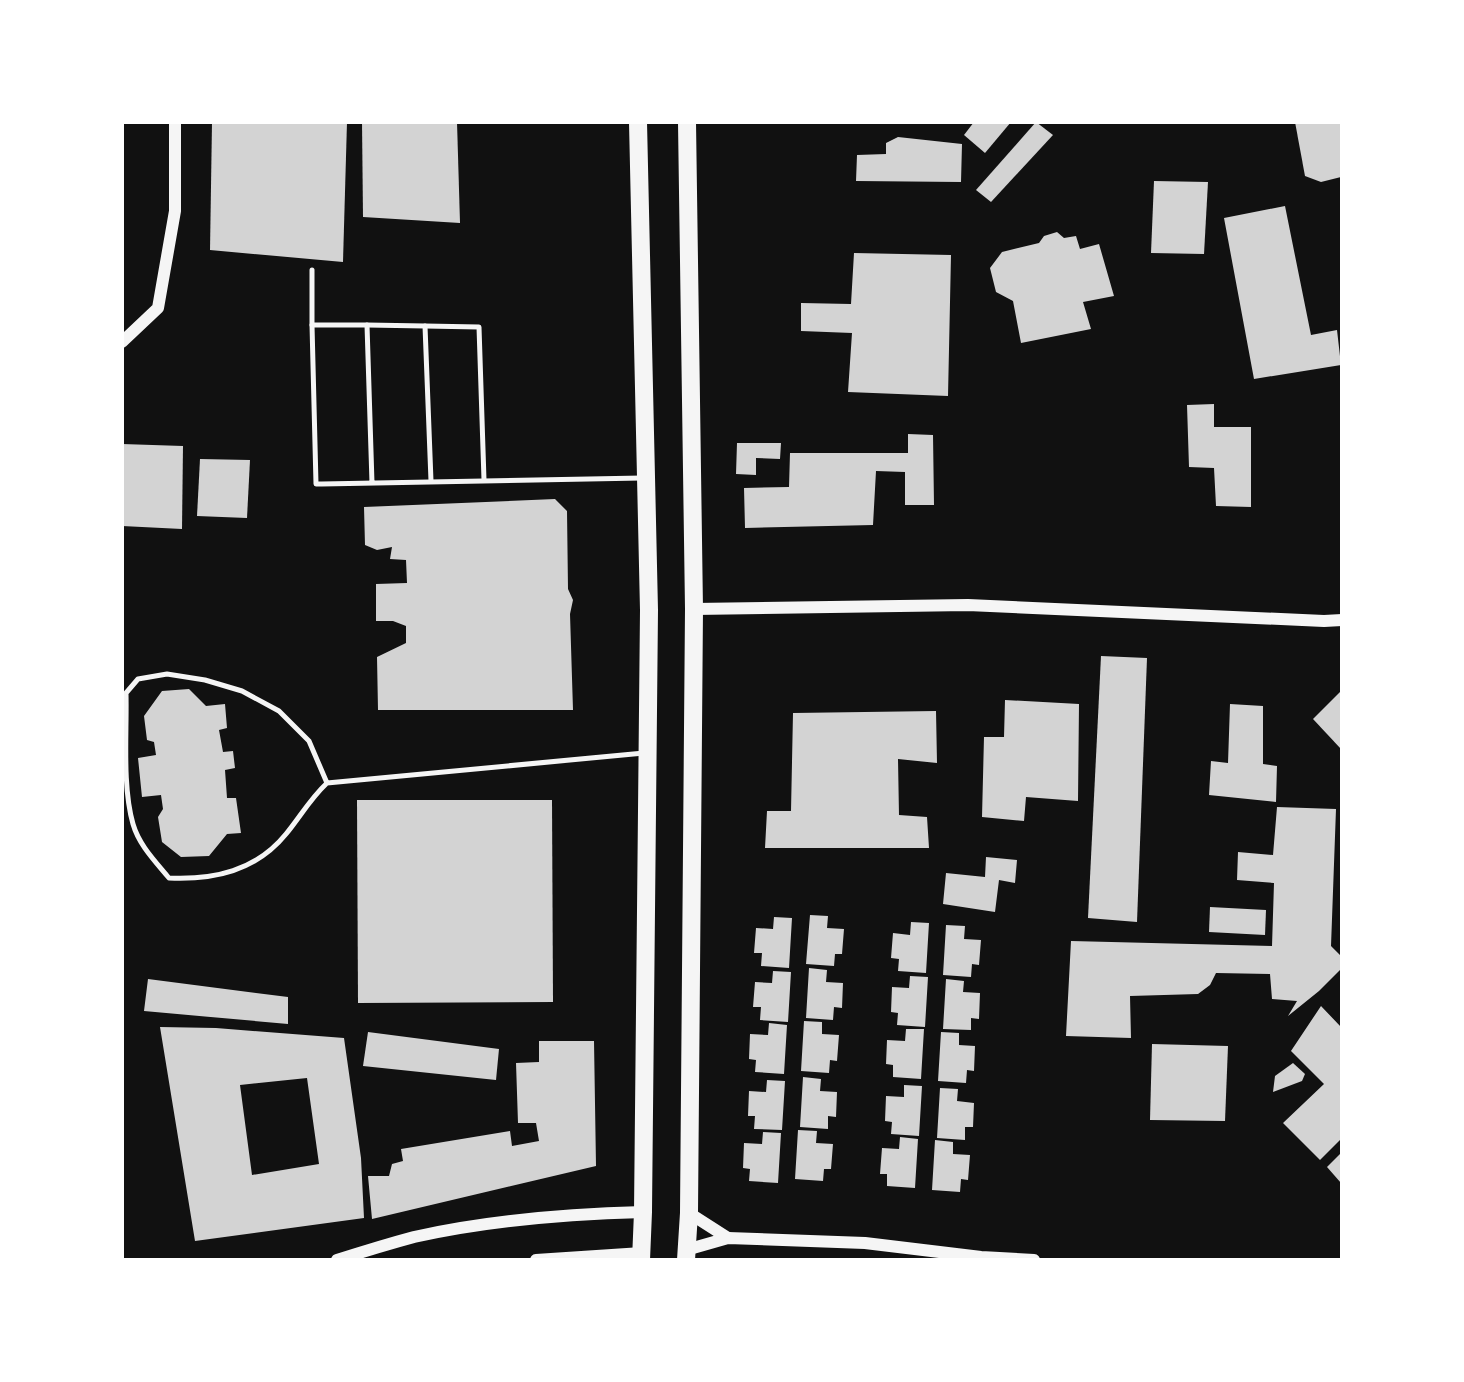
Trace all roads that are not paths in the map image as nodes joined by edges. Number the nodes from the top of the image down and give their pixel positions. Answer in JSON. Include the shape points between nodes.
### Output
{"nodes":[{"id":1,"x":175,"y":122,"type":"edge"},
{"id":2,"x":638,"y":122,"type":"edge"},
{"id":3,"x":687,"y":122,"type":"edge"},
{"id":4,"x":312,"y":270,"type":"dead end"},
{"id":5,"x":312,"y":325,"type":"junction"},
{"id":6,"x":368,"y":325,"type":"junction"},
{"id":7,"x":425,"y":326,"type":"junction"},
{"id":8,"x":122,"y":342,"type":"edge"},
{"id":9,"x":646,"y":478,"type":"junction"},
{"id":10,"x":484,"y":480,"type":"junction"},
{"id":11,"x":430,"y":481,"type":"junction"},
{"id":12,"x":372,"y":483,"type":"junction"},
{"id":13,"x":694,"y":610,"type":"junction"},
{"id":14,"x":1342,"y":620,"type":"edge"},
{"id":15,"x":647,"y":752,"type":"junction"},
{"id":16,"x":327,"y":783,"type":"junction"},
{"id":17,"x":643,"y":1212,"type":"junction"},
{"id":18,"x":689,"y":1213,"type":"junction"},
{"id":19,"x":728,"y":1238,"type":"junction"},
{"id":20,"x":686,"y":1254,"type":"edge"},
{"id":21,"x":641,"y":1256,"type":"edge"},
{"id":22,"x":337,"y":1259,"type":"edge"},
{"id":23,"x":536,"y":1259,"type":"edge"},
{"id":24,"x":1034,"y":1259,"type":"edge"}],
"edges":[{"from":1,"to":8,"type":"street","via":[[175,211],[158,308]]},
{"from":2,"to":9,"type":"main road"},
{"from":3,"to":13,"type":"main road"},
{"from":4,"to":5,"type":"lane"},
{"from":5,"to":6,"type":"lane"},
{"from":5,"to":12,"type":"lane","via":[[316,484]]},
{"from":6,"to":7,"type":"lane"},
{"from":6,"to":12,"type":"lane"},
{"from":7,"to":10,"type":"lane","via":[[479,327]]},
{"from":7,"to":11,"type":"lane"},
{"from":9,"to":10,"type":"lane"},
{"from":9,"to":15,"type":"main road"},
{"from":10,"to":11,"type":"lane"},
{"from":11,"to":12,"type":"lane"},
{"from":13,"to":14,"type":"street","via":[[968,605]]},
{"from":13,"to":18,"type":"main road"},
{"from":15,"to":16,"type":"lane"},
{"from":15,"to":17,"type":"main road"},
{"from":16,"to":16,"type":"lane","via":[[284,837],[242,869],[196,879],[169,878],[146,850],[133,824],[126,693],[138,679],[167,674],[242,691],[279,711],[309,741]]},
{"from":17,"to":21,"type":"main road"},
{"from":17,"to":22,"type":"street","via":[[480,1226],[416,1237]]},
{"from":18,"to":19,"type":"street"},
{"from":18,"to":20,"type":"main road"},
{"from":19,"to":20,"type":"street"},
{"from":19,"to":24,"type":"street","via":[[866,1243]]},
{"from":21,"to":23,"type":"street"}]}
